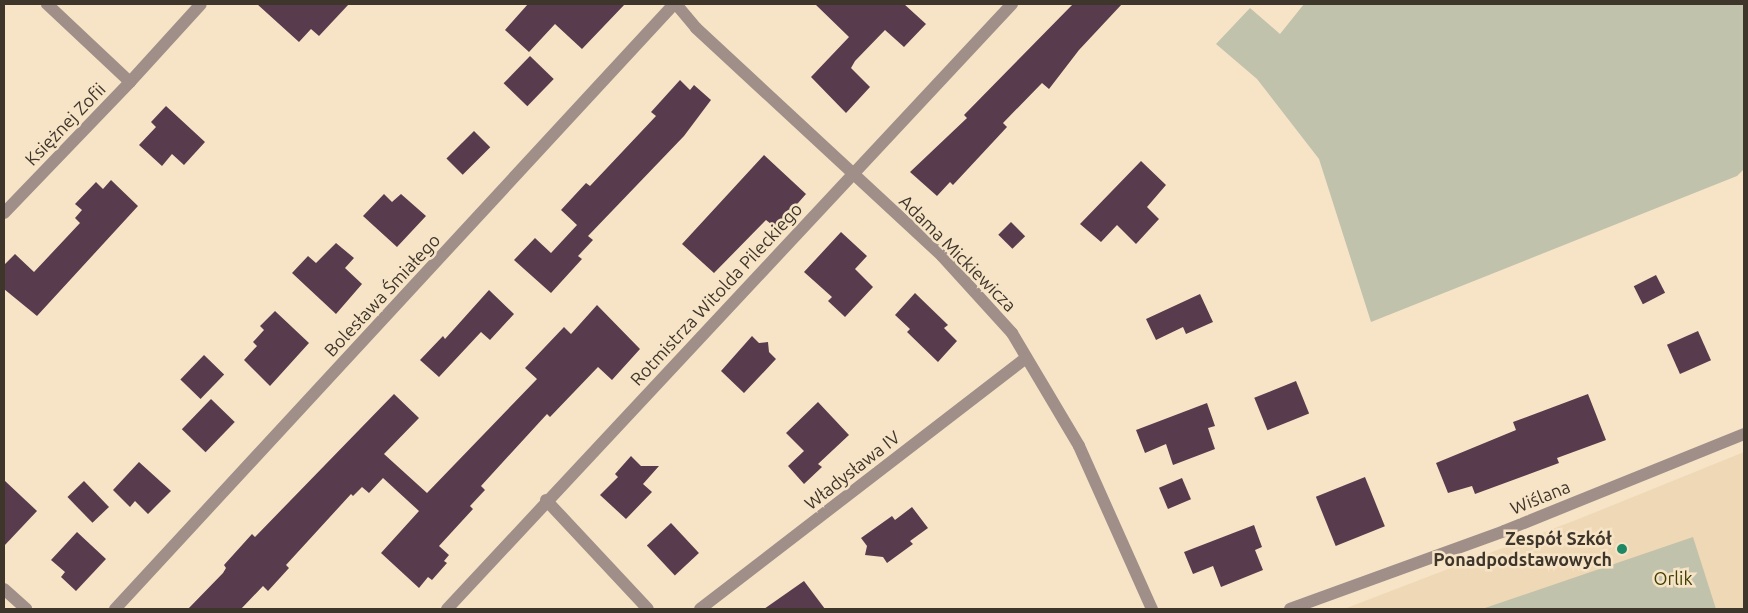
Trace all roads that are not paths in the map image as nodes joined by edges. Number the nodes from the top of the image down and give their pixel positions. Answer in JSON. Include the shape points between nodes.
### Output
{"nodes":[{"id":1,"x":47,"y":4,"type":"edge"},
{"id":2,"x":201,"y":4,"type":"edge"},
{"id":3,"x":675,"y":4,"type":"edge"},
{"id":4,"x":1012,"y":4,"type":"edge"},
{"id":5,"x":130,"y":82,"type":"junction"},
{"id":6,"x":853,"y":174,"type":"junction"},
{"id":7,"x":4,"y":213,"type":"edge"},
{"id":8,"x":1026,"y":358,"type":"junction"},
{"id":9,"x":1744,"y":434,"type":"edge"},
{"id":10,"x":546,"y":500,"type":"junction"},
{"id":11,"x":4,"y":589,"type":"edge"},
{"id":12,"x":26,"y":609,"type":"edge"},
{"id":13,"x":115,"y":609,"type":"edge"},
{"id":14,"x":447,"y":609,"type":"edge"},
{"id":15,"x":648,"y":609,"type":"edge"},
{"id":16,"x":700,"y":609,"type":"edge"},
{"id":17,"x":1152,"y":609,"type":"edge"},
{"id":18,"x":1290,"y":609,"type":"edge"}],
"edges":[{"from":1,"to":5,"type":"street","name":"Księżnej Zofii"},
{"from":2,"to":5,"type":"street","name":"Księżnej Zofii"},
{"from":3,"to":6,"type":"street","name":"Adama Mickiewicza","via":[[696,28]]},
{"from":3,"to":13,"type":"street","name":"Bolesława Śmiałego"},
{"from":4,"to":6,"type":"street","name":"Rotmistrza Witolda Pileckiego"},
{"from":5,"to":7,"type":"street","name":"Księżnej Zofii"},
{"from":6,"to":8,"type":"street","name":"Adama Mickiewicza","via":[[942,256],[1012,333]]},
{"from":6,"to":10,"type":"street","name":"Rotmistrza Witolda Pileckiego"},
{"from":8,"to":16,"type":"street","name":"Władysława IV"},
{"from":8,"to":17,"type":"street","name":"Adama Mickiewicza","via":[[1049,391],[1079,446]]},
{"from":9,"to":18,"type":"street","name":"Wiślana","via":[[1504,530]]},
{"from":10,"to":14,"type":"street","name":"Rotmistrza Witolda Pileckiego"},
{"from":10,"to":15,"type":"street"},
{"from":11,"to":12,"type":"street"}]}
